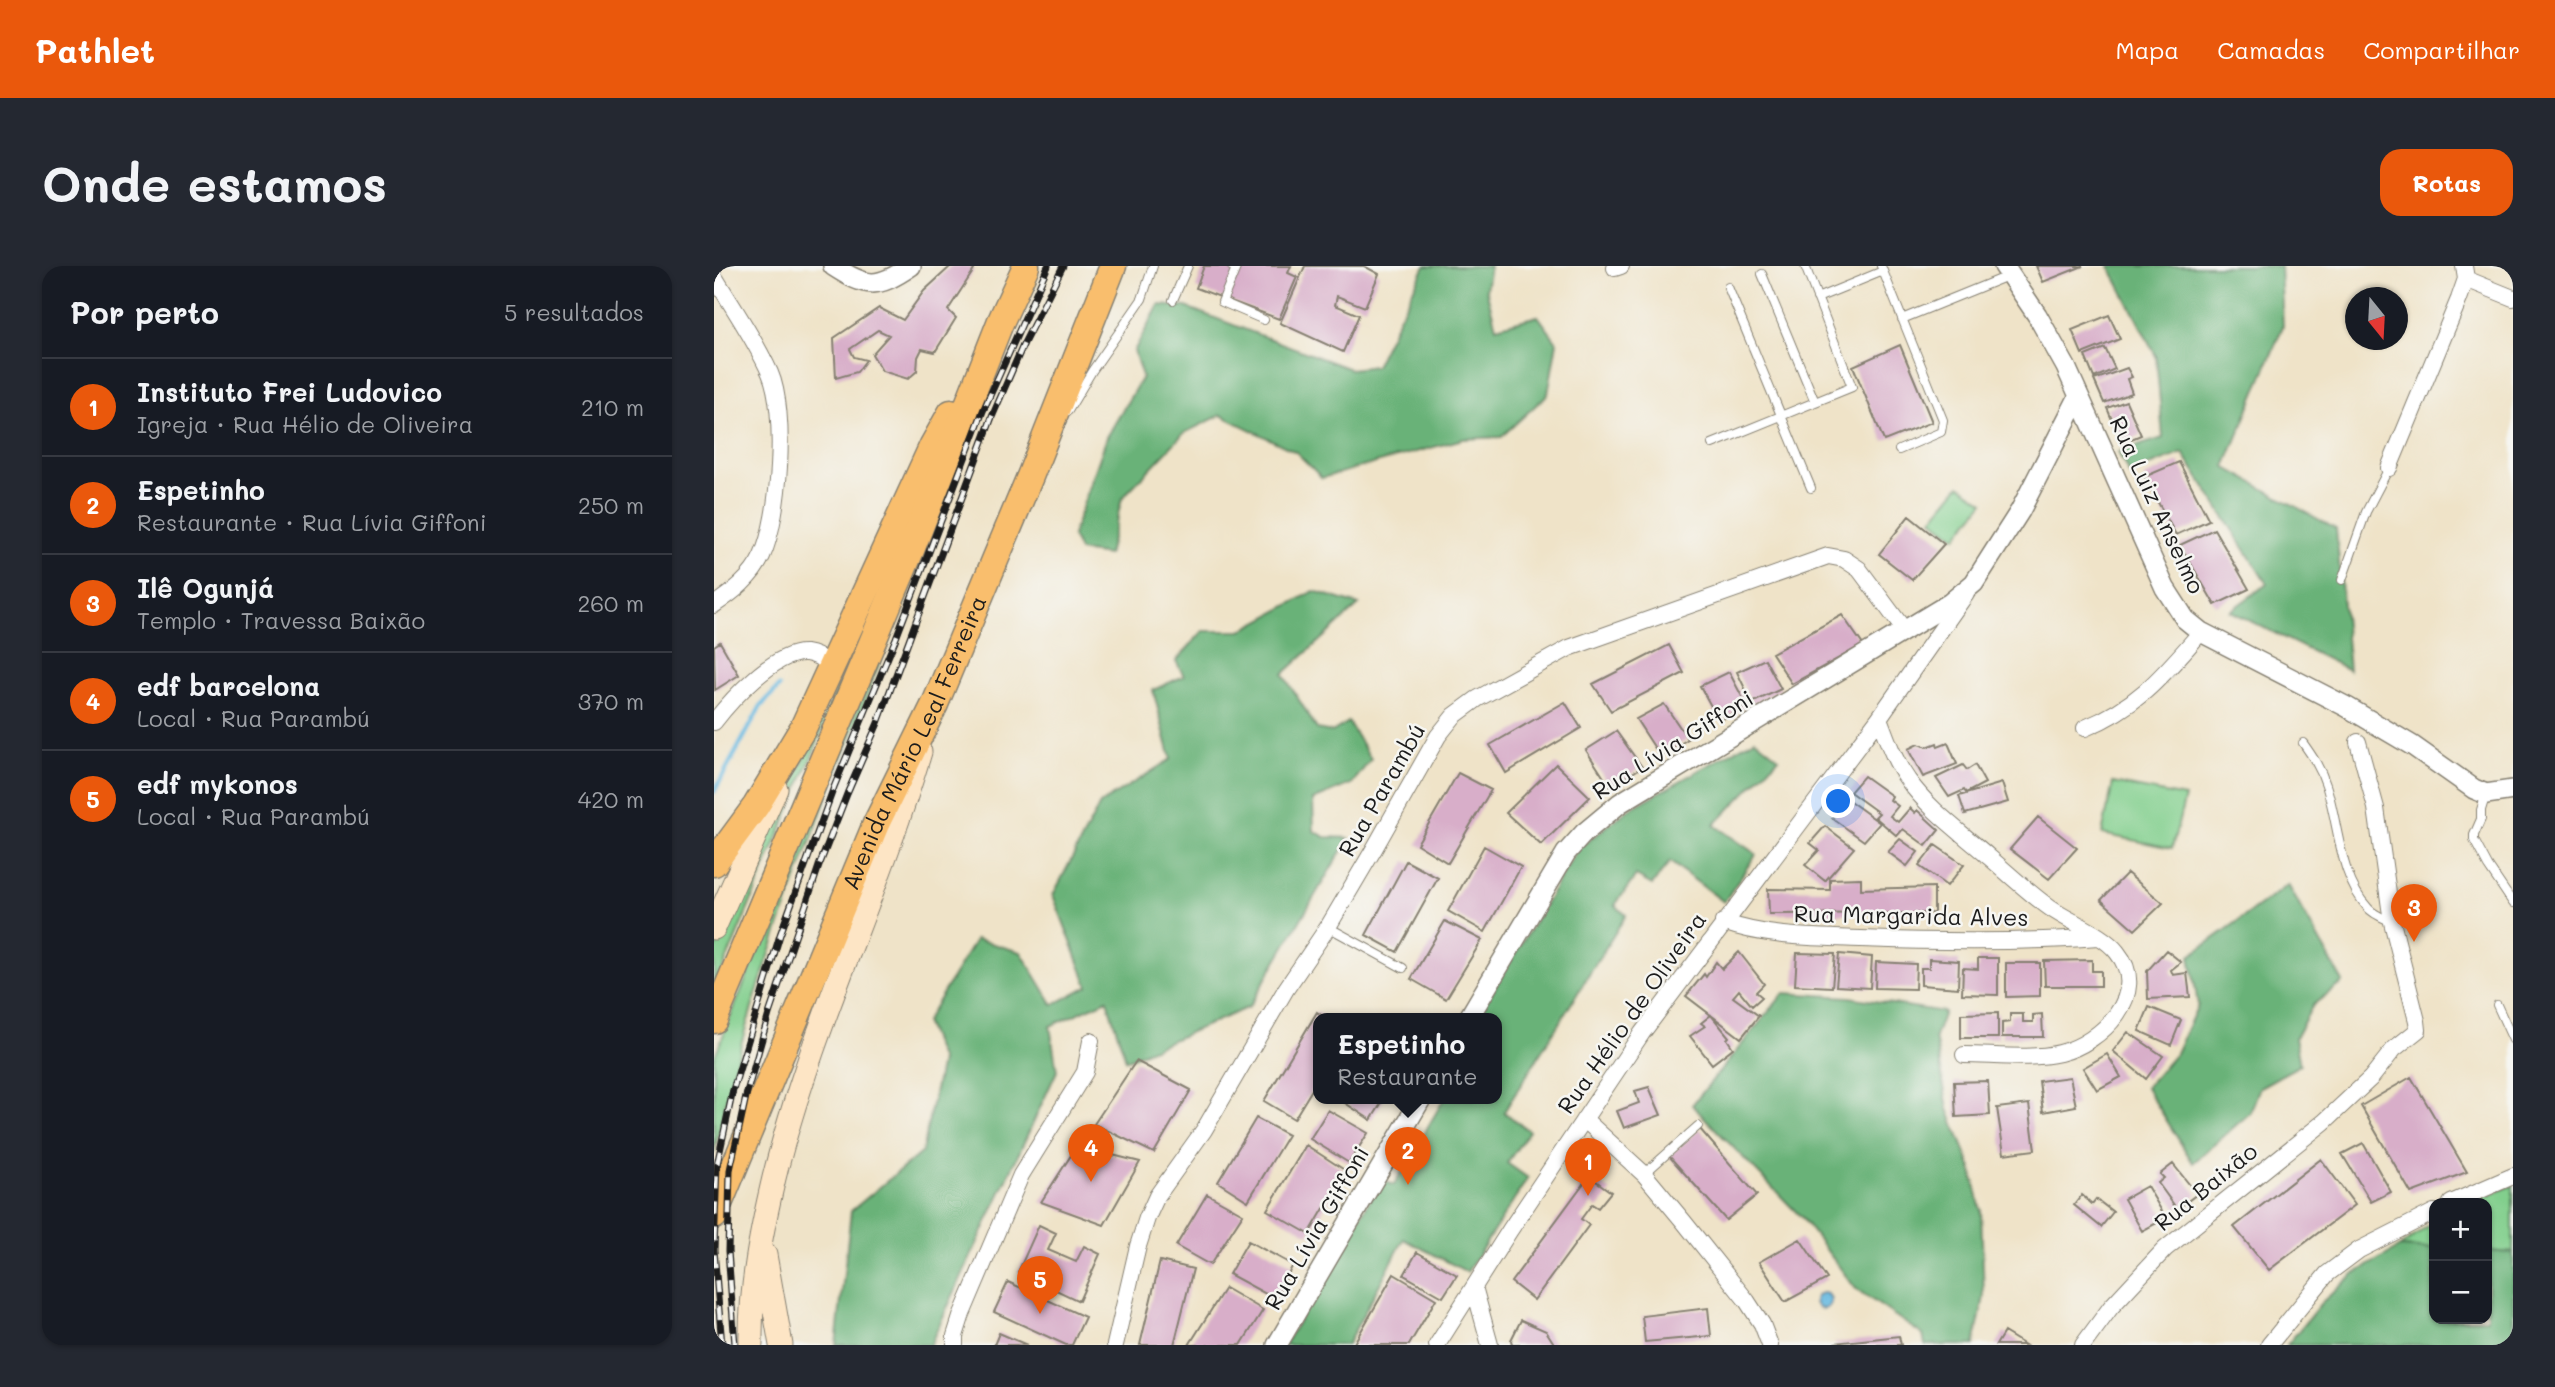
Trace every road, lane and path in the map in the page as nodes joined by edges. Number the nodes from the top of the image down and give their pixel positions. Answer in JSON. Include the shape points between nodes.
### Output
{"nodes":[{"id":1,"x":833,"y":266,"type":"edge"},
{"id":2,"x":911,"y":266,"type":"edge"},
{"id":3,"x":1013,"y":266,"type":"edge"},
{"id":4,"x":1026,"y":266,"type":"edge"},
{"id":5,"x":1113,"y":266,"type":"edge"},
{"id":6,"x":1153,"y":266,"type":"edge"},
{"id":7,"x":1188,"y":266,"type":"edge"},
{"id":8,"x":1231,"y":266,"type":"edge"},
{"id":9,"x":1805,"y":266,"type":"edge"},
{"id":10,"x":1882,"y":269,"type":"edge"},
{"id":11,"x":2007,"y":270,"type":"edge"},
{"id":12,"x":2465,"y":272,"type":"edge"},
{"id":13,"x":1762,"y":274,"type":"dead end"},
{"id":14,"x":714,"y":276,"type":"edge"},
{"id":15,"x":1728,"y":287,"type":"dead end"},
{"id":16,"x":1011,"y":297,"type":"junction"},
{"id":17,"x":1817,"y":298,"type":"junction"},
{"id":18,"x":2513,"y":298,"type":"edge"},
{"id":19,"x":1173,"y":300,"type":"dead end"},
{"id":20,"x":1902,"y":319,"type":"junction"},
{"id":21,"x":1264,"y":320,"type":"dead end"},
{"id":22,"x":1000,"y":323,"type":"junction"},
{"id":23,"x":2079,"y":396,"type":"junction"},
{"id":24,"x":1815,"y":402,"type":"junction"},
{"id":25,"x":1780,"y":417,"type":"junction"},
{"id":26,"x":1712,"y":444,"type":"dead end"},
{"id":27,"x":1899,"y":450,"type":"dead end"},
{"id":28,"x":2389,"y":468,"type":"joint"},
{"id":29,"x":1031,"y":474,"type":"junction"},
{"id":30,"x":1811,"y":488,"type":"dead end"},
{"id":31,"x":2342,"y":580,"type":"dead end"},
{"id":32,"x":1974,"y":583,"type":"junction"},
{"id":33,"x":714,"y":605,"type":"edge"},
{"id":34,"x":1905,"y":631,"type":"junction"},
{"id":35,"x":2201,"y":632,"type":"junction"},
{"id":36,"x":830,"y":665,"type":"junction"},
{"id":37,"x":935,"y":704,"type":"junction"},
{"id":38,"x":1879,"y":718,"type":"junction"},
{"id":39,"x":714,"y":722,"type":"edge"},
{"id":40,"x":803,"y":728,"type":"junction"},
{"id":41,"x":2085,"y":728,"type":"dead end"},
{"id":42,"x":2358,"y":742,"type":"dead end"},
{"id":43,"x":2303,"y":743,"type":"dead end"},
{"id":44,"x":2513,"y":790,"type":"edge"},
{"id":45,"x":2486,"y":794,"type":"junction"},
{"id":46,"x":714,"y":863,"type":"edge"},
{"id":47,"x":2513,"y":903,"type":"edge"},
{"id":48,"x":1723,"y":922,"type":"junction"},
{"id":49,"x":2392,"y":922,"type":"junction"},
{"id":50,"x":1328,"y":927,"type":"junction"},
{"id":51,"x":714,"y":928,"type":"edge"},
{"id":52,"x":2098,"y":937,"type":"junction"},
{"id":53,"x":1404,"y":968,"type":"dead end"},
{"id":54,"x":2497,"y":1005,"type":"dead end"},
{"id":55,"x":1471,"y":1013,"type":"edge"},
{"id":56,"x":714,"y":1020,"type":"edge"},
{"id":57,"x":2513,"y":1040,"type":"edge"},
{"id":58,"x":1091,"y":1041,"type":"dead end"},
{"id":59,"x":1964,"y":1055,"type":"dead end"},
{"id":60,"x":1418,"y":1104,"type":"edge"},
{"id":61,"x":1584,"y":1118,"type":"junction"},
{"id":62,"x":1698,"y":1126,"type":"dead end"},
{"id":63,"x":1644,"y":1174,"type":"junction"},
{"id":64,"x":2513,"y":1176,"type":"edge"},
{"id":65,"x":2461,"y":1198,"type":"edge"},
{"id":66,"x":2429,"y":1215,"type":"edge"},
{"id":67,"x":714,"y":1216,"type":"edge"},
{"id":68,"x":762,"y":1229,"type":"junction"},
{"id":69,"x":1474,"y":1287,"type":"junction"},
{"id":70,"x":751,"y":1345,"type":"edge"},
{"id":71,"x":782,"y":1345,"type":"edge"},
{"id":72,"x":955,"y":1345,"type":"edge"},
{"id":73,"x":1115,"y":1345,"type":"edge"},
{"id":74,"x":1277,"y":1345,"type":"edge"},
{"id":75,"x":1437,"y":1345,"type":"edge"},
{"id":76,"x":1490,"y":1345,"type":"edge"},
{"id":77,"x":1770,"y":1345,"type":"edge"},
{"id":78,"x":2083,"y":1345,"type":"edge"},
{"id":79,"x":2269,"y":1345,"type":"edge"}],
"edges":[{"from":1,"to":2,"type":"street","via":[[869,284],[888,281]]},
{"from":3,"to":16,"type":"street"},
{"from":4,"to":16,"type":"highway"},
{"from":5,"to":29,"type":"highway","name":"Avenida Mário Leal Ferreira"},
{"from":6,"to":29,"type":"lane","via":[[1142,299],[1092,370]]},
{"from":7,"to":19,"type":"lane"},
{"from":8,"to":21,"type":"lane","via":[[1236,268],[1222,302]]},
{"from":9,"to":17,"type":"lane"},
{"from":10,"to":17,"type":"lane"},
{"from":10,"to":20,"type":"lane"},
{"from":11,"to":20,"type":"lane"},
{"from":11,"to":23,"type":"street","name":"Rua Luiz Anselmo","via":[[2053,342]]},
{"from":12,"to":18,"type":"street"},
{"from":12,"to":28,"type":"street"},
{"from":13,"to":24,"type":"lane"},
{"from":14,"to":33,"type":"street","via":[[770,373],[780,429],[774,509],[762,556],[750,576]]},
{"from":15,"to":25,"type":"lane"},
{"from":16,"to":22,"type":"highway"},
{"from":17,"to":24,"type":"lane","via":[[1853,387]]},
{"from":20,"to":27,"type":"lane","via":[[1943,420],[1941,432]]},
{"from":22,"to":36,"type":"highway","via":[[933,445]]},
{"from":22,"to":56,"type":"highway","via":[[911,550]]},
{"from":23,"to":32,"type":"street","name":"Rua Lívia Giffoni","via":[[2020,511]]},
{"from":23,"to":35,"type":"street","name":"Rua Luiz Anselmo","via":[[2165,588],[2185,619]]},
{"from":24,"to":25,"type":"lane"},
{"from":25,"to":26,"type":"lane"},
{"from":25,"to":30,"type":"lane"},
{"from":28,"to":31,"type":"lane","via":[[2366,512]]},
{"from":29,"to":37,"type":"highway","name":"Avenida Mário Leal Ferreira"},
{"from":32,"to":34,"type":"street","name":"Rua Lívia Giffoni"},
{"from":32,"to":38,"type":"street","name":"Rua Hélio de Oliveira"},
{"from":34,"to":50,"type":"street","name":"Rua Parambú","via":[[1858,569],[1844,559],[1828,556],[1569,648],[1454,716]]},
{"from":34,"to":55,"type":"street","name":"Rua Lívia Giffoni","via":[[1620,803],[1584,833],[1556,868]]},
{"from":35,"to":41,"type":"street","via":[[2134,701]]},
{"from":35,"to":45,"type":"street","name":"Rua Luiz Anselmo","via":[[2347,708]]},
{"from":36,"to":39,"type":"street","via":[[804,653],[775,664],[755,677]]},
{"from":36,"to":40,"type":"highway"},
{"from":37,"to":67,"type":"highway","name":"Avenida Mário Leal Ferreira","via":[[876,824]]},
{"from":37,"to":68,"type":"main road","via":[[889,850],[808,1061]]},
{"from":38,"to":48,"type":"street","name":"Rua Hélio de Oliveira"},
{"from":38,"to":52,"type":"street","via":[[1895,760],[1923,797],[2046,905]]},
{"from":40,"to":46,"type":"highway","via":[[756,806]]},
{"from":40,"to":51,"type":"main road"},
{"from":42,"to":49,"type":"street","via":[[2376,808]]},
{"from":43,"to":49,"type":"lane","via":[[2323,776],[2356,890],[2371,911]]},
{"from":44,"to":45,"type":"street"},
{"from":45,"to":47,"type":"lane","via":[[2474,840]]},
{"from":48,"to":52,"type":"street","name":"Rua Margarida Alves","via":[[1774,936],[1991,943]]},
{"from":48,"to":61,"type":"street","name":"Rua Hélio de Oliveira"},
{"from":49,"to":78,"type":"street","name":"Rua Baixão","via":[[2418,1030],[2324,1122],[2165,1249]]},
{"from":50,"to":53,"type":"lane"},
{"from":50,"to":73,"type":"street","name":"Rua Parambú","via":[[1286,989],[1205,1130],[1157,1196],[1138,1246]]},
{"from":52,"to":59,"type":"street","via":[[2116,950],[2128,979],[2121,1010],[2105,1028],[2060,1053]]},
{"from":54,"to":57,"type":"lane"},
{"from":58,"to":72,"type":"street","via":[[1085,1072],[1021,1175],[962,1314]]},
{"from":60,"to":74,"type":"street","name":"Rua Lívia Giffoni"},
{"from":61,"to":63,"type":"street"},
{"from":61,"to":69,"type":"street","name":"Rua Hélio de Oliveira"},
{"from":62,"to":63,"type":"lane"},
{"from":63,"to":77,"type":"street","via":[[1747,1301]]},
{"from":64,"to":65,"type":"street"},
{"from":66,"to":79,"type":"street","via":[[2359,1250],[2327,1274]]},
{"from":68,"to":70,"type":"main road"},
{"from":68,"to":71,"type":"main road"},
{"from":69,"to":75,"type":"street","name":"Rua Hélio de Oliveira"},
{"from":69,"to":76,"type":"street"}]}
